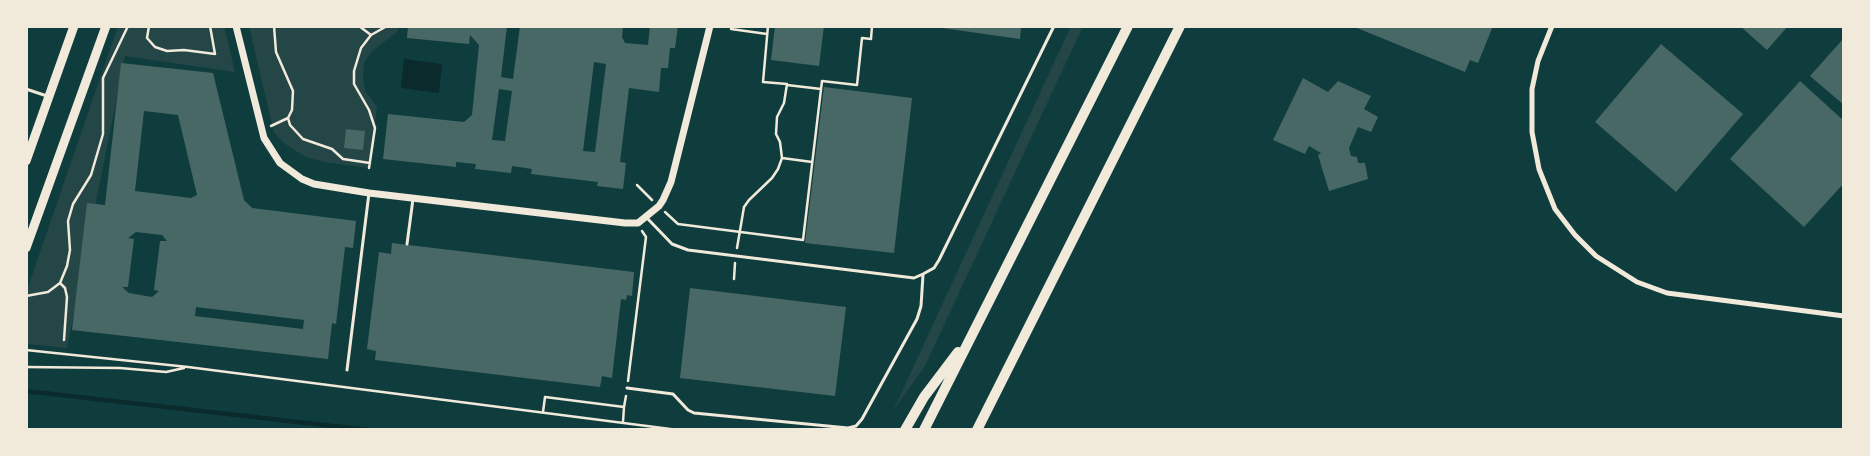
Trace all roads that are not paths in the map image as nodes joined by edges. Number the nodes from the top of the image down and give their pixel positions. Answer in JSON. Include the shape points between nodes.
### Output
{"nodes":[{"id":1,"x":74,"y":26,"type":"edge"},
{"id":2,"x":106,"y":26,"type":"edge"},
{"id":3,"x":236,"y":26,"type":"edge"},
{"id":4,"x":710,"y":26,"type":"edge"},
{"id":5,"x":1054,"y":26,"type":"edge"},
{"id":6,"x":1128,"y":26,"type":"edge"},
{"id":7,"x":1180,"y":26,"type":"edge"},
{"id":8,"x":1552,"y":26,"type":"edge"},
{"id":9,"x":26,"y":89,"type":"edge"},
{"id":10,"x":49,"y":97,"type":"junction"},
{"id":11,"x":26,"y":160,"type":"edge"},
{"id":12,"x":369,"y":193,"type":"junction"},
{"id":13,"x":413,"y":198,"type":"junction"},
{"id":14,"x":646,"y":217,"type":"junction"},
{"id":15,"x":407,"y":244,"type":"dead end"},
{"id":16,"x":26,"y":248,"type":"edge"},
{"id":17,"x":923,"y":274,"type":"junction"},
{"id":18,"x":1844,"y":316,"type":"edge"},
{"id":19,"x":974,"y":331,"type":"junction"},
{"id":20,"x":347,"y":370,"type":"dead end"},
{"id":21,"x":627,"y":388,"type":"road end"},
{"id":22,"x":905,"y":430,"type":"edge"},
{"id":23,"x":924,"y":430,"type":"edge"},
{"id":24,"x":977,"y":430,"type":"edge"}],
"edges":[{"from":1,"to":10,"type":"main road"},
{"from":2,"to":16,"type":"main road"},
{"from":3,"to":12,"type":"street","via":[[261,131],[271,152],[302,179]]},
{"from":4,"to":14,"type":"street","via":[[671,182],[659,206]]},
{"from":5,"to":17,"type":"lane","via":[[939,260],[934,268]]},
{"from":6,"to":19,"type":"highway"},
{"from":7,"to":24,"type":"highway"},
{"from":8,"to":18,"type":"street","via":[[1538,62],[1532,90],[1532,132],[1539,170],[1555,209],[1574,235],[1596,256],[1637,282],[1667,293]]},
{"from":9,"to":10,"type":"lane"},
{"from":10,"to":11,"type":"main road"},
{"from":12,"to":13,"type":"street"},
{"from":12,"to":20,"type":"lane"},
{"from":13,"to":14,"type":"street","via":[[609,222],[638,223]]},
{"from":13,"to":15,"type":"lane"},
{"from":14,"to":17,"type":"lane","via":[[672,244],[688,250],[914,278]]},
{"from":17,"to":21,"type":"lane","via":[[917,319],[856,426],[848,428],[694,412],[673,394]]},
{"from":19,"to":22,"type":"highway","via":[[924,397]]},
{"from":19,"to":23,"type":"highway"}]}
